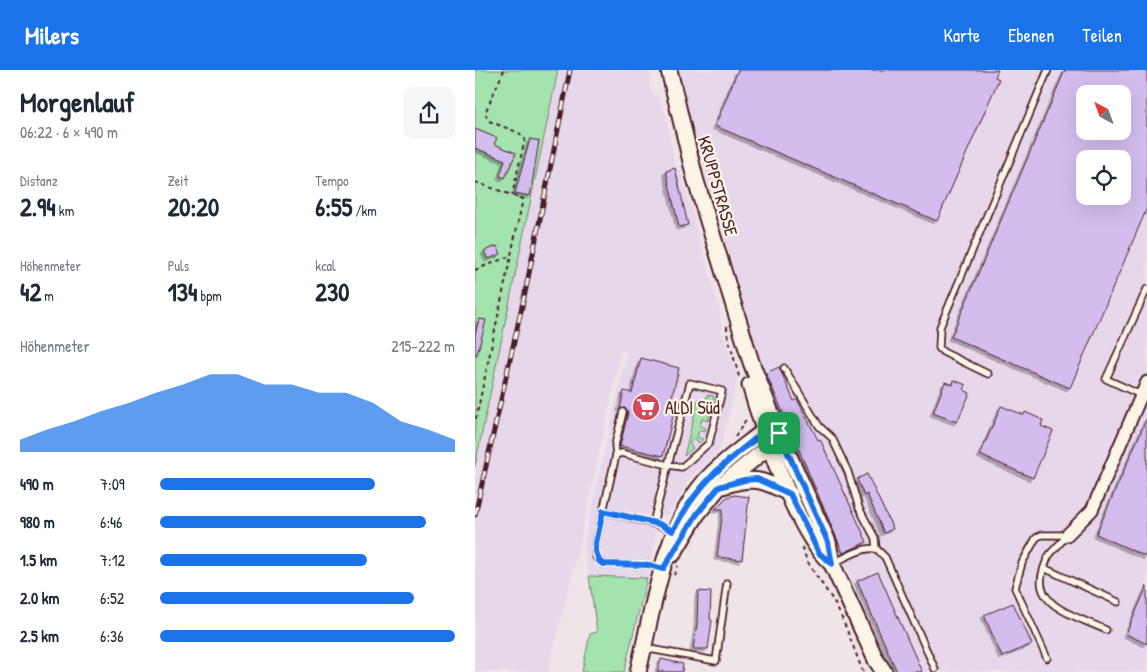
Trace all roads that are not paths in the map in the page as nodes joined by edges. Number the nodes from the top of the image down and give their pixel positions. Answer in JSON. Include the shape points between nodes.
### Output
{"nodes":[{"id":1,"x":669,"y":70,"type":"edge"},
{"id":2,"x":1048,"y":70,"type":"edge"},
{"id":3,"x":1147,"y":289,"type":"edge"},
{"id":4,"x":784,"y":368,"type":"dead end"},
{"id":5,"x":989,"y":374,"type":"dead end"},
{"id":6,"x":1147,"y":382,"type":"edge"},
{"id":7,"x":1141,"y":395,"type":"junction"},
{"id":8,"x":623,"y":412,"type":"dead end"},
{"id":9,"x":773,"y":437,"type":"junction"},
{"id":10,"x":616,"y":455,"type":"junction"},
{"id":11,"x":668,"y":465,"type":"junction"},
{"id":12,"x":719,"y":487,"type":"junction"},
{"id":13,"x":790,"y":494,"type":"junction"},
{"id":14,"x":603,"y":511,"type":"junction"},
{"id":15,"x":653,"y":523,"type":"junction"},
{"id":16,"x":673,"y":531,"type":"junction"},
{"id":17,"x":1067,"y":536,"type":"junction"},
{"id":18,"x":876,"y":549,"type":"junction"},
{"id":19,"x":832,"y":564,"type":"junction"},
{"id":20,"x":1044,"y":568,"type":"junction"},
{"id":21,"x":669,"y":572,"type":"junction"},
{"id":22,"x":727,"y":583,"type":"dead end"},
{"id":23,"x":1118,"y":602,"type":"dead end"},
{"id":24,"x":1107,"y":630,"type":"dead end"},
{"id":25,"x":644,"y":648,"type":"junction"},
{"id":26,"x":1047,"y":658,"type":"dead end"},
{"id":27,"x":879,"y":668,"type":"edge"},
{"id":28,"x":935,"y":669,"type":"dead end"},
{"id":29,"x":638,"y":672,"type":"edge"}],
"edges":[{"from":1,"to":9,"type":"street","name":"KRUPPSTRASSE","via":[[695,178],[735,311],[735,332]]},
{"from":2,"to":5,"type":"lane","via":[[941,327],[939,348],[943,352]]},
{"from":3,"to":7,"type":"lane","via":[[1107,379]]},
{"from":4,"to":18,"type":"lane","via":[[819,426],[832,438],[848,472],[859,508],[875,538]]},
{"from":6,"to":7,"type":"street"},
{"from":7,"to":17,"type":"street","via":[[1092,510]]},
{"from":8,"to":10,"type":"lane","via":[[615,445]]},
{"from":9,"to":12,"type":"street"},
{"from":9,"to":13,"type":"street"},
{"from":9,"to":16,"type":"street","via":[[722,464],[691,499]]},
{"from":9,"to":19,"type":"street","via":[[828,542]]},
{"from":10,"to":11,"type":"lane","via":[[621,453]]},
{"from":10,"to":14,"type":"lane"},
{"from":11,"to":11,"type":"lane","via":[[690,382],[722,391],[709,443],[682,468]]},
{"from":11,"to":15,"type":"lane"},
{"from":12,"to":13,"type":"street","via":[[757,479]]},
{"from":12,"to":21,"type":"street","via":[[697,514]]},
{"from":13,"to":19,"type":"street","via":[[819,553]]},
{"from":14,"to":15,"type":"lane"},
{"from":14,"to":21,"type":"lane","via":[[595,548],[599,561],[603,564],[649,565]]},
{"from":15,"to":16,"type":"lane"},
{"from":16,"to":21,"type":"street"},
{"from":17,"to":20,"type":"lane","via":[[1051,553]]},
{"from":17,"to":26,"type":"lane","via":[[1041,535],[1036,538],[1022,563],[1015,588]]},
{"from":18,"to":19,"type":"lane"},
{"from":18,"to":28,"type":"lane","via":[[885,557]]},
{"from":19,"to":27,"type":"street"},
{"from":20,"to":23,"type":"lane"},
{"from":20,"to":24,"type":"lane","via":[[1041,587],[1049,602]]},
{"from":21,"to":25,"type":"street"},
{"from":22,"to":25,"type":"lane","via":[[716,661]]},
{"from":25,"to":29,"type":"street"}]}
